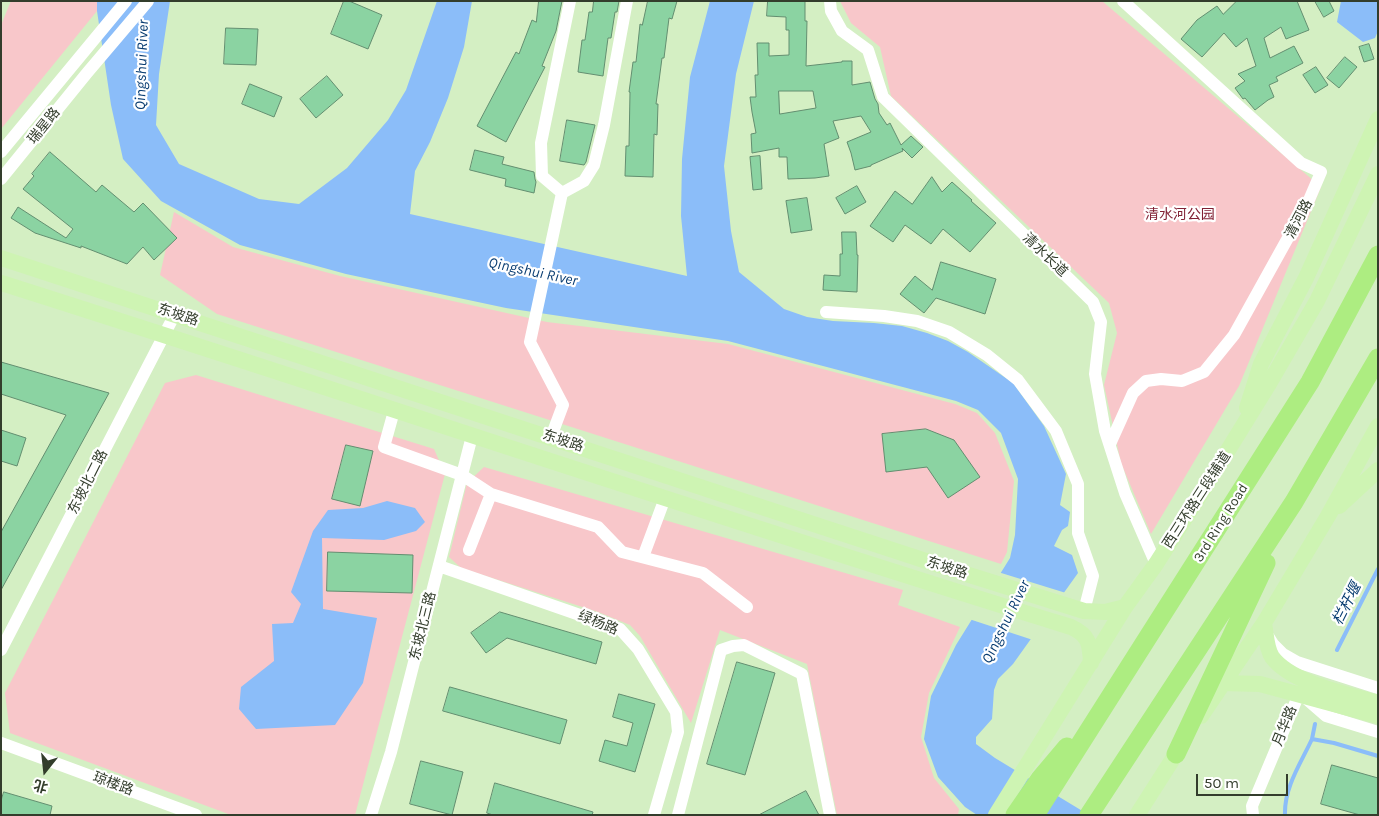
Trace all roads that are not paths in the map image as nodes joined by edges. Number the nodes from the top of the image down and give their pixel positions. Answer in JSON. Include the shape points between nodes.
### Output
{"nodes":[{"id":1,"x":126,"y":1,"type":"edge"},
{"id":2,"x":148,"y":1,"type":"edge"},
{"id":3,"x":570,"y":1,"type":"edge"},
{"id":4,"x":627,"y":1,"type":"edge"},
{"id":5,"x":830,"y":1,"type":"edge"},
{"id":6,"x":1132,"y":4,"type":"edge"},
{"id":7,"x":1378,"y":119,"type":"edge"},
{"id":8,"x":1,"y":152,"type":"edge"},
{"id":9,"x":1378,"y":174,"type":"edge"},
{"id":10,"x":1,"y":179,"type":"edge"},
{"id":11,"x":562,"y":193,"type":"junction"},
{"id":12,"x":1378,"y":255,"type":"edge"},
{"id":13,"x":1,"y":258,"type":"edge"},
{"id":14,"x":1,"y":283,"type":"edge"},
{"id":15,"x":826,"y":312,"type":"dead end"},
{"id":16,"x":175,"y":314,"type":"junction"},
{"id":17,"x":164,"y":334,"type":"junction"},
{"id":18,"x":1378,"y":358,"type":"edge"},
{"id":19,"x":394,"y":411,"type":"junction"},
{"id":20,"x":1378,"y":426,"type":"edge"},
{"id":21,"x":1238,"y":434,"type":"junction"},
{"id":22,"x":472,"y":436,"type":"junction"},
{"id":23,"x":551,"y":437,"type":"junction"},
{"id":24,"x":1110,"y":444,"type":"junction"},
{"id":25,"x":1378,"y":470,"type":"edge"},
{"id":26,"x":462,"y":475,"type":"junction"},
{"id":27,"x":491,"y":494,"type":"junction"},
{"id":28,"x":666,"y":498,"type":"junction"},
{"id":29,"x":1294,"y":502,"type":"junction"},
{"id":30,"x":1328,"y":516,"type":"junction"},
{"id":31,"x":469,"y":550,"type":"dead end"},
{"id":32,"x":643,"y":557,"type":"junction"},
{"id":33,"x":1156,"y":564,"type":"junction"},
{"id":34,"x":439,"y":566,"type":"junction"},
{"id":35,"x":747,"y":607,"type":"dead end"},
{"id":36,"x":1125,"y":607,"type":"junction"},
{"id":37,"x":1078,"y":608,"type":"junction"},
{"id":38,"x":1071,"y":627,"type":"junction"},
{"id":39,"x":1265,"y":628,"type":"junction"},
{"id":40,"x":1,"y":650,"type":"edge"},
{"id":41,"x":1091,"y":663,"type":"junction"},
{"id":42,"x":1222,"y":683,"type":"junction"},
{"id":43,"x":1378,"y":688,"type":"edge"},
{"id":44,"x":1300,"y":694,"type":"junction"},
{"id":45,"x":1378,"y":703,"type":"edge"},
{"id":46,"x":1378,"y":716,"type":"edge"},
{"id":47,"x":1378,"y":732,"type":"edge"},
{"id":48,"x":1,"y":743,"type":"edge"},
{"id":49,"x":1176,"y":754,"type":"junction"},
{"id":50,"x":1040,"y":777,"type":"junction"},
{"id":51,"x":1091,"y":812,"type":"edge"},
{"id":52,"x":196,"y":815,"type":"edge"},
{"id":53,"x":371,"y":815,"type":"edge"},
{"id":54,"x":654,"y":815,"type":"edge"},
{"id":55,"x":678,"y":815,"type":"edge"},
{"id":56,"x":830,"y":815,"type":"edge"},
{"id":57,"x":996,"y":815,"type":"edge"},
{"id":58,"x":1015,"y":815,"type":"edge"},
{"id":59,"x":1035,"y":815,"type":"edge"},
{"id":60,"x":1137,"y":815,"type":"edge"},
{"id":61,"x":1253,"y":815,"type":"edge"}],
"edges":[{"from":1,"to":8,"type":"street","name":"瑞星路"},
{"from":2,"to":10,"type":"street","name":"瑞星路"},
{"from":3,"to":11,"type":"street","via":[[541,143],[542,176]]},
{"from":4,"to":11,"type":"street","via":[[594,165],[584,181]]},
{"from":5,"to":24,"type":"street","name":"清水长道","via":[[842,31],[868,50],[883,97],[1093,302],[1101,322],[1095,374]]},
{"from":6,"to":24,"type":"street","name":"清河路","via":[[1300,163],[1321,172],[1309,200],[1234,335],[1204,372],[1182,381],[1161,378],[1146,381],[1133,393]]},
{"from":7,"to":21,"type":"main road","via":[[1306,278],[1261,364]]},
{"from":9,"to":21,"type":"main road","name":"西三环路三段辅道","via":[[1317,301]]},
{"from":11,"to":23,"type":"street","via":[[530,342],[563,405]]},
{"from":12,"to":50,"type":"highway","name":"3rd Ring Road","via":[[1310,382],[1109,699]]},
{"from":13,"to":16,"type":"main road","name":"东坡路"},
{"from":14,"to":17,"type":"main road","name":"东坡路"},
{"from":15,"to":37,"type":"street","via":[[917,321],[949,332],[1018,380],[1056,431],[1078,484],[1078,532],[1093,576]]},
{"from":16,"to":17,"type":"street","name":"东坡北二路"},
{"from":16,"to":23,"type":"main road","name":"东坡路"},
{"from":17,"to":19,"type":"main road","name":"东坡路"},
{"from":17,"to":40,"type":"street","name":"东坡北二路"},
{"from":18,"to":29,"type":"highway"},
{"from":19,"to":22,"type":"main road","name":"东坡路"},
{"from":19,"to":26,"type":"street","via":[[384,446]]},
{"from":20,"to":30,"type":"main road"},
{"from":21,"to":33,"type":"main road","name":"西三环路三段辅道"},
{"from":22,"to":26,"type":"street","name":"东坡北三路"},
{"from":22,"to":28,"type":"main road","name":"东坡路"},
{"from":23,"to":37,"type":"main road","name":"东坡路"},
{"from":24,"to":33,"type":"street","name":"清水长道","via":[[1125,493]]},
{"from":25,"to":30,"type":"main road"},
{"from":26,"to":27,"type":"street"},
{"from":26,"to":34,"type":"street","name":"东坡北三路"},
{"from":27,"to":31,"type":"street"},
{"from":27,"to":32,"type":"street","via":[[598,527],[622,552]]},
{"from":28,"to":32,"type":"street"},
{"from":28,"to":38,"type":"main road","name":"东坡路"},
{"from":29,"to":49,"type":"highway"},
{"from":29,"to":51,"type":"highway"},
{"from":30,"to":39,"type":"main road"},
{"from":32,"to":35,"type":"street","via":[[703,572]]},
{"from":33,"to":36,"type":"main road","name":"西三环路三段辅道"},
{"from":34,"to":53,"type":"street","name":"东坡北三路","via":[[391,752]]},
{"from":34,"to":54,"type":"street","name":"绿杨路","via":[[620,629],[638,649],[676,712],[678,732]]},
{"from":36,"to":37,"type":"main road","name":"东坡路","via":[[1105,612]]},
{"from":36,"to":41,"type":"main road","name":"西三环路三段辅道"},
{"from":37,"to":38,"type":"main road"},
{"from":38,"to":41,"type":"main road","name":"东坡路","via":[[1086,638]]},
{"from":39,"to":42,"type":"main road"},
{"from":39,"to":43,"type":"street","via":[[1272,644],[1297,662]]},
{"from":39,"to":45,"type":"main road","via":[[1271,656],[1286,670],[1307,682]]},
{"from":41,"to":50,"type":"main road","name":"西三环路三段辅道"},
{"from":42,"to":44,"type":"main road","via":[[1260,684]]},
{"from":42,"to":49,"type":"main road"},
{"from":44,"to":46,"type":"main road"},
{"from":44,"to":47,"type":"street","via":[[1326,716]]},
{"from":44,"to":61,"type":"street","name":"月华路","via":[[1252,806]]},
{"from":48,"to":52,"type":"street","name":"琼楼路"},
{"from":49,"to":60,"type":"main road"},
{"from":50,"to":57,"type":"main road","name":"西三环路三段辅道"},
{"from":50,"to":58,"type":"highway"},
{"from":50,"to":59,"type":"highway"},
{"from":55,"to":56,"type":"street","via":[[721,650],[744,645],[802,674]]}]}
